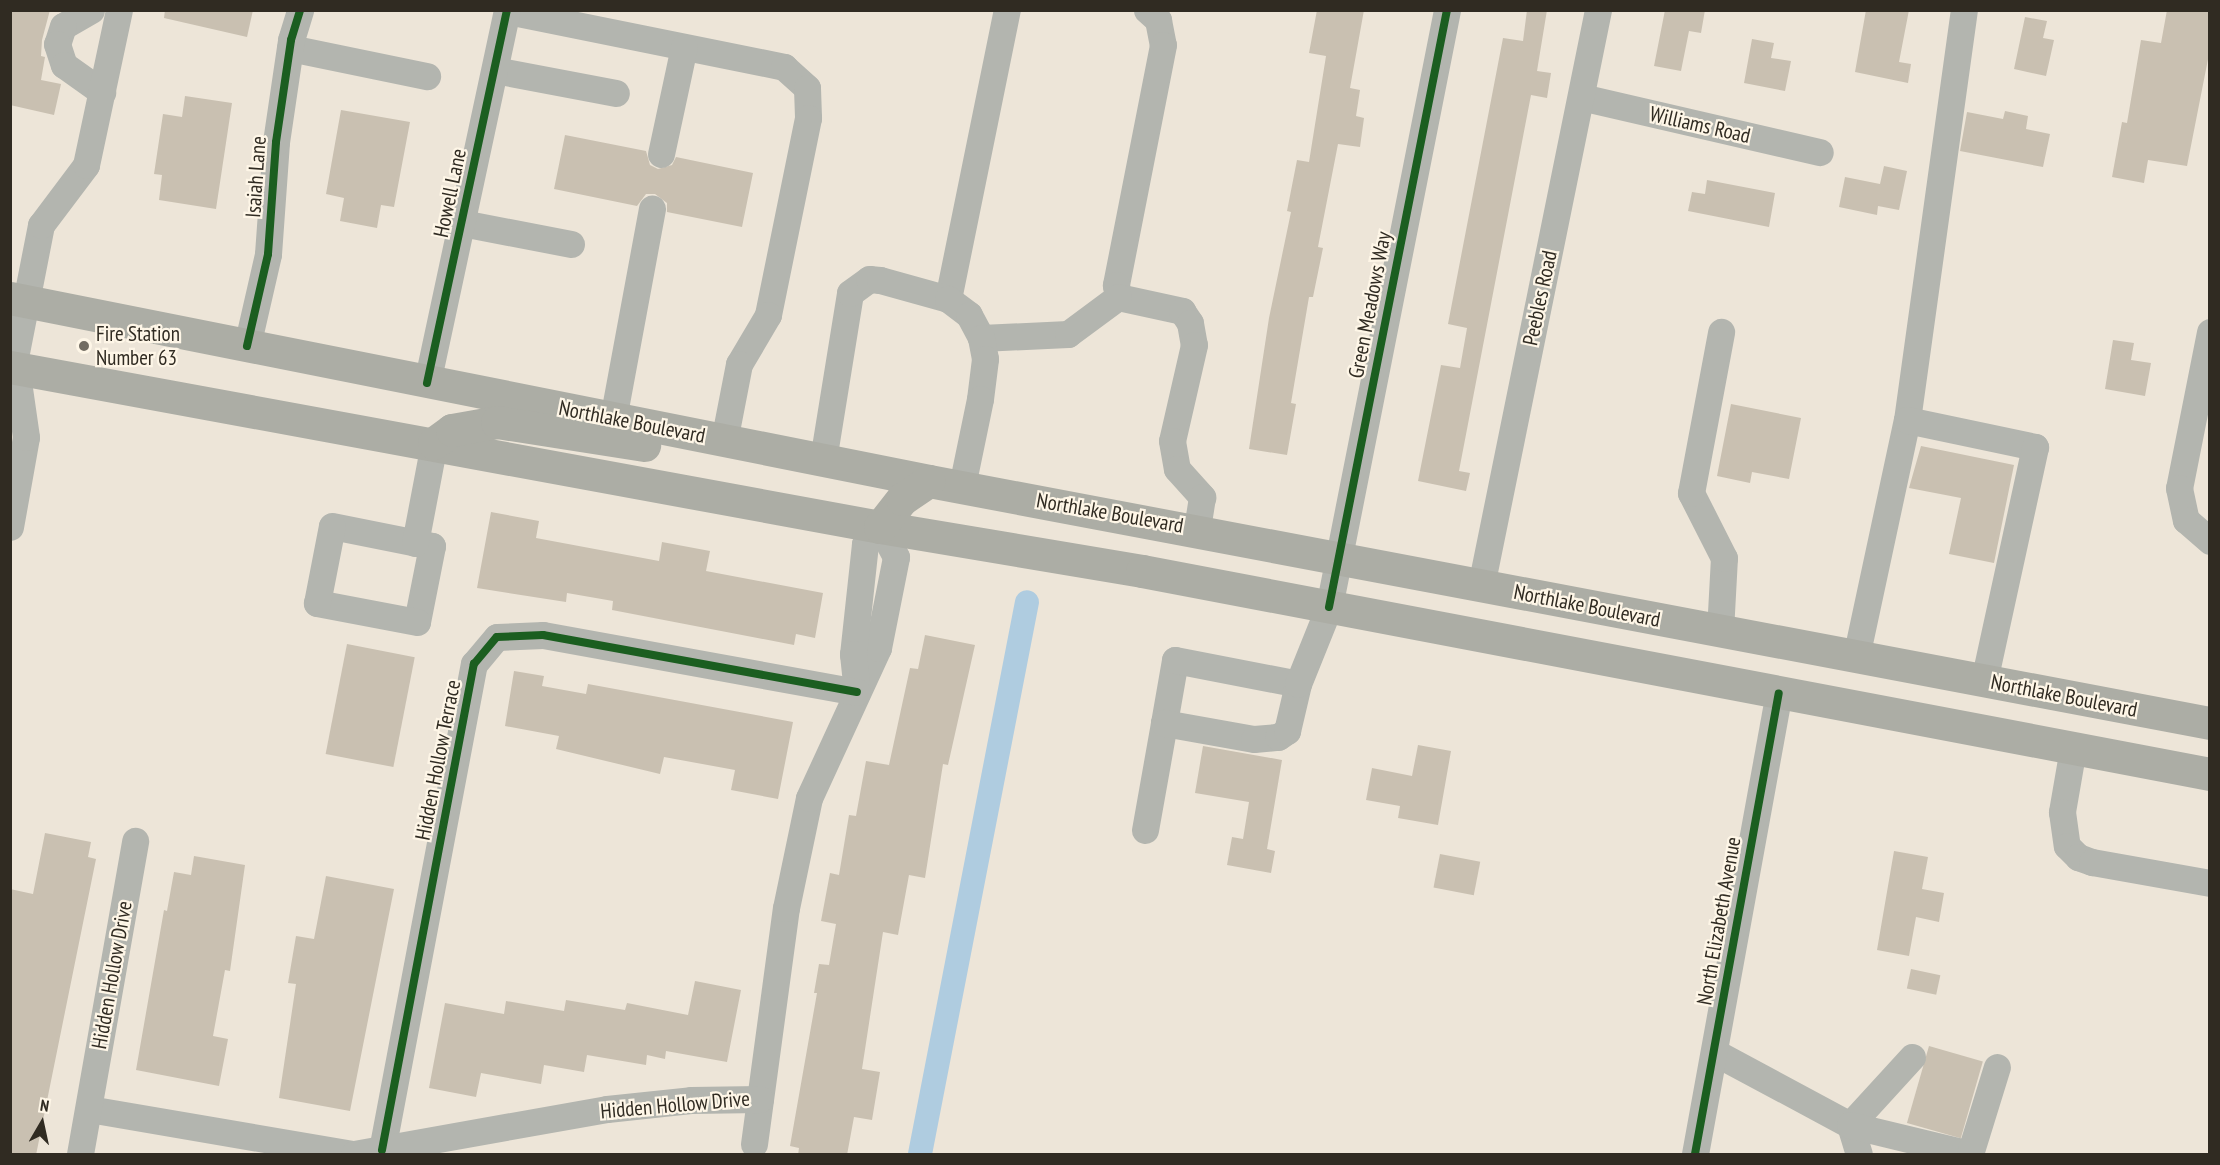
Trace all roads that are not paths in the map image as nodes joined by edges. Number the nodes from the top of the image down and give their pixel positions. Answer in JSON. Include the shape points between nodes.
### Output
{"nodes":[{"id":1,"x":91,"y":10,"type":"edge"},
{"id":2,"x":119,"y":10,"type":"edge"},
{"id":3,"x":300,"y":10,"type":"edge"},
{"id":4,"x":1007,"y":10,"type":"edge"},
{"id":5,"x":1147,"y":10,"type":"edge"},
{"id":6,"x":1447,"y":10,"type":"edge"},
{"id":7,"x":1598,"y":10,"type":"edge"},
{"id":8,"x":1964,"y":10,"type":"edge"},
{"id":9,"x":507,"y":11,"type":"edge"},
{"id":10,"x":684,"y":47,"type":"junction"},
{"id":11,"x":290,"y":48,"type":"junction"},
{"id":12,"x":495,"y":70,"type":"junction"},
{"id":13,"x":427,"y":76,"type":"dead end"},
{"id":14,"x":102,"y":92,"type":"junction"},
{"id":15,"x":616,"y":93,"type":"dead end"},
{"id":16,"x":1581,"y":97,"type":"junction"},
{"id":17,"x":1820,"y":152,"type":"dead end"},
{"id":18,"x":662,"y":154,"type":"dead end"},
{"id":19,"x":652,"y":209,"type":"dead end"},
{"id":20,"x":462,"y":223,"type":"junction"},
{"id":21,"x":571,"y":244,"type":"dead end"},
{"id":22,"x":1118,"y":297,"type":"junction"},
{"id":23,"x":948,"y":299,"type":"junction"},
{"id":24,"x":19,"y":300,"type":"edge"},
{"id":25,"x":1721,"y":332,"type":"dead end"},
{"id":26,"x":2210,"y":332,"type":"edge"},
{"id":27,"x":981,"y":338,"type":"junction"},
{"id":28,"x":247,"y":346,"type":"junction"},
{"id":29,"x":12,"y":372,"type":"edge"},
{"id":30,"x":427,"y":382,"type":"junction"},
{"id":31,"x":613,"y":419,"type":"junction"},
{"id":32,"x":1907,"y":420,"type":"junction"},
{"id":33,"x":720,"y":440,"type":"junction"},
{"id":34,"x":434,"y":443,"type":"junction"},
{"id":35,"x":823,"y":460,"type":"junction"},
{"id":36,"x":929,"y":480,"type":"junction"},
{"id":37,"x":962,"y":486,"type":"junction"},
{"id":38,"x":10,"y":527,"type":"edge"},
{"id":39,"x":880,"y":527,"type":"junction"},
{"id":40,"x":1197,"y":529,"type":"junction"},
{"id":41,"x":2210,"y":542,"type":"edge"},
{"id":42,"x":415,"y":543,"type":"junction"},
{"id":43,"x":1339,"y":555,"type":"junction"},
{"id":44,"x":1481,"y":586,"type":"junction"},
{"id":45,"x":1329,"y":607,"type":"junction"},
{"id":46,"x":1720,"y":631,"type":"junction"},
{"id":47,"x":1856,"y":657,"type":"junction"},
{"id":48,"x":1984,"y":681,"type":"junction"},
{"id":49,"x":1298,"y":684,"type":"junction"},
{"id":50,"x":857,"y":692,"type":"junction"},
{"id":51,"x":1779,"y":694,"type":"junction"},
{"id":52,"x":1164,"y":723,"type":"junction"},
{"id":53,"x":2210,"y":723,"type":"edge"},
{"id":54,"x":2073,"y":748,"type":"junction"},
{"id":55,"x":2210,"y":774,"type":"edge"},
{"id":56,"x":1144,"y":830,"type":"dead end"},
{"id":57,"x":135,"y":841,"type":"dead end"},
{"id":58,"x":2210,"y":883,"type":"edge"},
{"id":59,"x":1714,"y":1052,"type":"junction"},
{"id":60,"x":1912,"y":1057,"type":"dead end"},
{"id":61,"x":1997,"y":1067,"type":"dead end"},
{"id":62,"x":760,"y":1099,"type":"junction"},
{"id":63,"x":89,"y":1109,"type":"junction"},
{"id":64,"x":1850,"y":1125,"type":"junction"},
{"id":65,"x":754,"y":1144,"type":"dead end"},
{"id":66,"x":382,"y":1150,"type":"junction"},
{"id":67,"x":80,"y":1155,"type":"edge"},
{"id":68,"x":353,"y":1155,"type":"edge"},
{"id":69,"x":1695,"y":1155,"type":"edge"},
{"id":70,"x":1859,"y":1155,"type":"edge"}],
"edges":[{"from":1,"to":14,"type":"street","via":[[63,26],[57,44],[64,65]]},
{"from":2,"to":14,"type":"street"},
{"from":3,"to":11,"type":"street","name":"Isaiah Lane"},
{"from":4,"to":23,"type":"street"},
{"from":5,"to":22,"type":"street","via":[[1158,20],[1163,45],[1117,275]]},
{"from":6,"to":43,"type":"street","name":"Green Meadows Way"},
{"from":7,"to":16,"type":"street","name":"Peebles Road"},
{"from":8,"to":32,"type":"street"},
{"from":9,"to":10,"type":"street"},
{"from":9,"to":12,"type":"street","name":"Howell Lane"},
{"from":10,"to":18,"type":"street"},
{"from":10,"to":33,"type":"street","via":[[784,67],[807,88],[808,118],[768,315],[739,364]]},
{"from":11,"to":13,"type":"street"},
{"from":11,"to":28,"type":"street","name":"Isaiah Lane","via":[[276,142],[268,254]]},
{"from":12,"to":15,"type":"street"},
{"from":12,"to":20,"type":"street","name":"Howell Lane"},
{"from":14,"to":24,"type":"street","via":[[86,165],[41,225]]},
{"from":16,"to":17,"type":"street","name":"Williams Road"},
{"from":16,"to":44,"type":"street","name":"Peebles Road"},
{"from":19,"to":31,"type":"street"},
{"from":20,"to":21,"type":"street"},
{"from":20,"to":30,"type":"street","name":"Howell Lane"},
{"from":22,"to":27,"type":"street","via":[[1068,334]]},
{"from":22,"to":40,"type":"street","via":[[1182,311],[1190,323],[1194,345],[1172,441],[1177,469],[1202,497]]},
{"from":23,"to":27,"type":"street","via":[[969,315]]},
{"from":23,"to":35,"type":"street","via":[[869,279],[850,293]]},
{"from":24,"to":28,"type":"main road","name":"Northlake Boulevard"},
{"from":24,"to":29,"type":"street"},
{"from":25,"to":46,"type":"street","via":[[1691,493],[1724,558]]},
{"from":26,"to":41,"type":"street","via":[[2179,488],[2179,504],[2186,520]]},
{"from":27,"to":37,"type":"street","via":[[985,359],[980,399]]},
{"from":28,"to":30,"type":"main road","name":"Northlake Boulevard"},
{"from":29,"to":34,"type":"main road"},
{"from":29,"to":38,"type":"street","via":[[26,437]]},
{"from":30,"to":31,"type":"main road","name":"Northlake Boulevard"},
{"from":31,"to":33,"type":"main road","name":"Northlake Boulevard"},
{"from":32,"to":47,"type":"street"},
{"from":32,"to":48,"type":"street","via":[[2035,447]]},
{"from":33,"to":34,"type":"main road","via":[[682,448],[612,442],[497,422],[452,430]]},
{"from":33,"to":35,"type":"main road","name":"Northlake Boulevard"},
{"from":34,"to":39,"type":"main road"},
{"from":34,"to":42,"type":"street"},
{"from":35,"to":36,"type":"main road","name":"Northlake Boulevard"},
{"from":36,"to":37,"type":"main road","name":"Northlake Boulevard"},
{"from":36,"to":39,"type":"main road","via":[[902,499]]},
{"from":37,"to":40,"type":"main road","name":"Northlake Boulevard"},
{"from":39,"to":45,"type":"main road"},
{"from":39,"to":50,"type":"street","name":"Hidden Hollow Drive","via":[[896,557],[878,648]]},
{"from":40,"to":43,"type":"main road","name":"Northlake Boulevard"},
{"from":42,"to":42,"type":"street","via":[[332,526],[317,603],[417,622],[432,546]]},
{"from":43,"to":44,"type":"main road","name":"Northlake Boulevard"},
{"from":43,"to":45,"type":"street","name":"Green Meadows Way"},
{"from":44,"to":46,"type":"main road","name":"Northlake Boulevard"},
{"from":45,"to":49,"type":"street","name":"Green Meadows Way"},
{"from":45,"to":51,"type":"main road"},
{"from":46,"to":47,"type":"main road","name":"Northlake Boulevard"},
{"from":47,"to":48,"type":"main road","name":"Northlake Boulevard"},
{"from":48,"to":53,"type":"main road","name":"Northlake Boulevard"},
{"from":49,"to":52,"type":"street","name":"Green Meadows Way","via":[[1287,731],[1278,737],[1254,739]]},
{"from":49,"to":52,"type":"street","via":[[1175,660]]},
{"from":50,"to":62,"type":"street","name":"Hidden Hollow Drive","via":[[809,798],[786,908]]},
{"from":50,"to":66,"type":"street","name":"Hidden Hollow Terrace","via":[[543,635],[498,637],[474,664]]},
{"from":51,"to":54,"type":"main road"},
{"from":51,"to":59,"type":"street","name":"North Elizabeth Avenue"},
{"from":52,"to":56,"type":"street"},
{"from":54,"to":55,"type":"main road"},
{"from":54,"to":58,"type":"street","via":[[2062,812],[2067,846],[2078,857]]},
{"from":57,"to":63,"type":"street","name":"Hidden Hollow Drive"},
{"from":59,"to":64,"type":"street"},
{"from":59,"to":69,"type":"street","name":"North Elizabeth Avenue"},
{"from":60,"to":64,"type":"street"},
{"from":61,"to":64,"type":"street","via":[[1970,1154]]},
{"from":62,"to":65,"type":"street"},
{"from":62,"to":66,"type":"street","name":"Hidden Hollow Drive","via":[[691,1100],[607,1109]]},
{"from":63,"to":67,"type":"street","name":"Hidden Hollow Drive"},
{"from":63,"to":68,"type":"street","name":"Hidden Hollow Drive"},
{"from":64,"to":70,"type":"street"},
{"from":66,"to":68,"type":"street","name":"Hidden Hollow Drive"}]}
